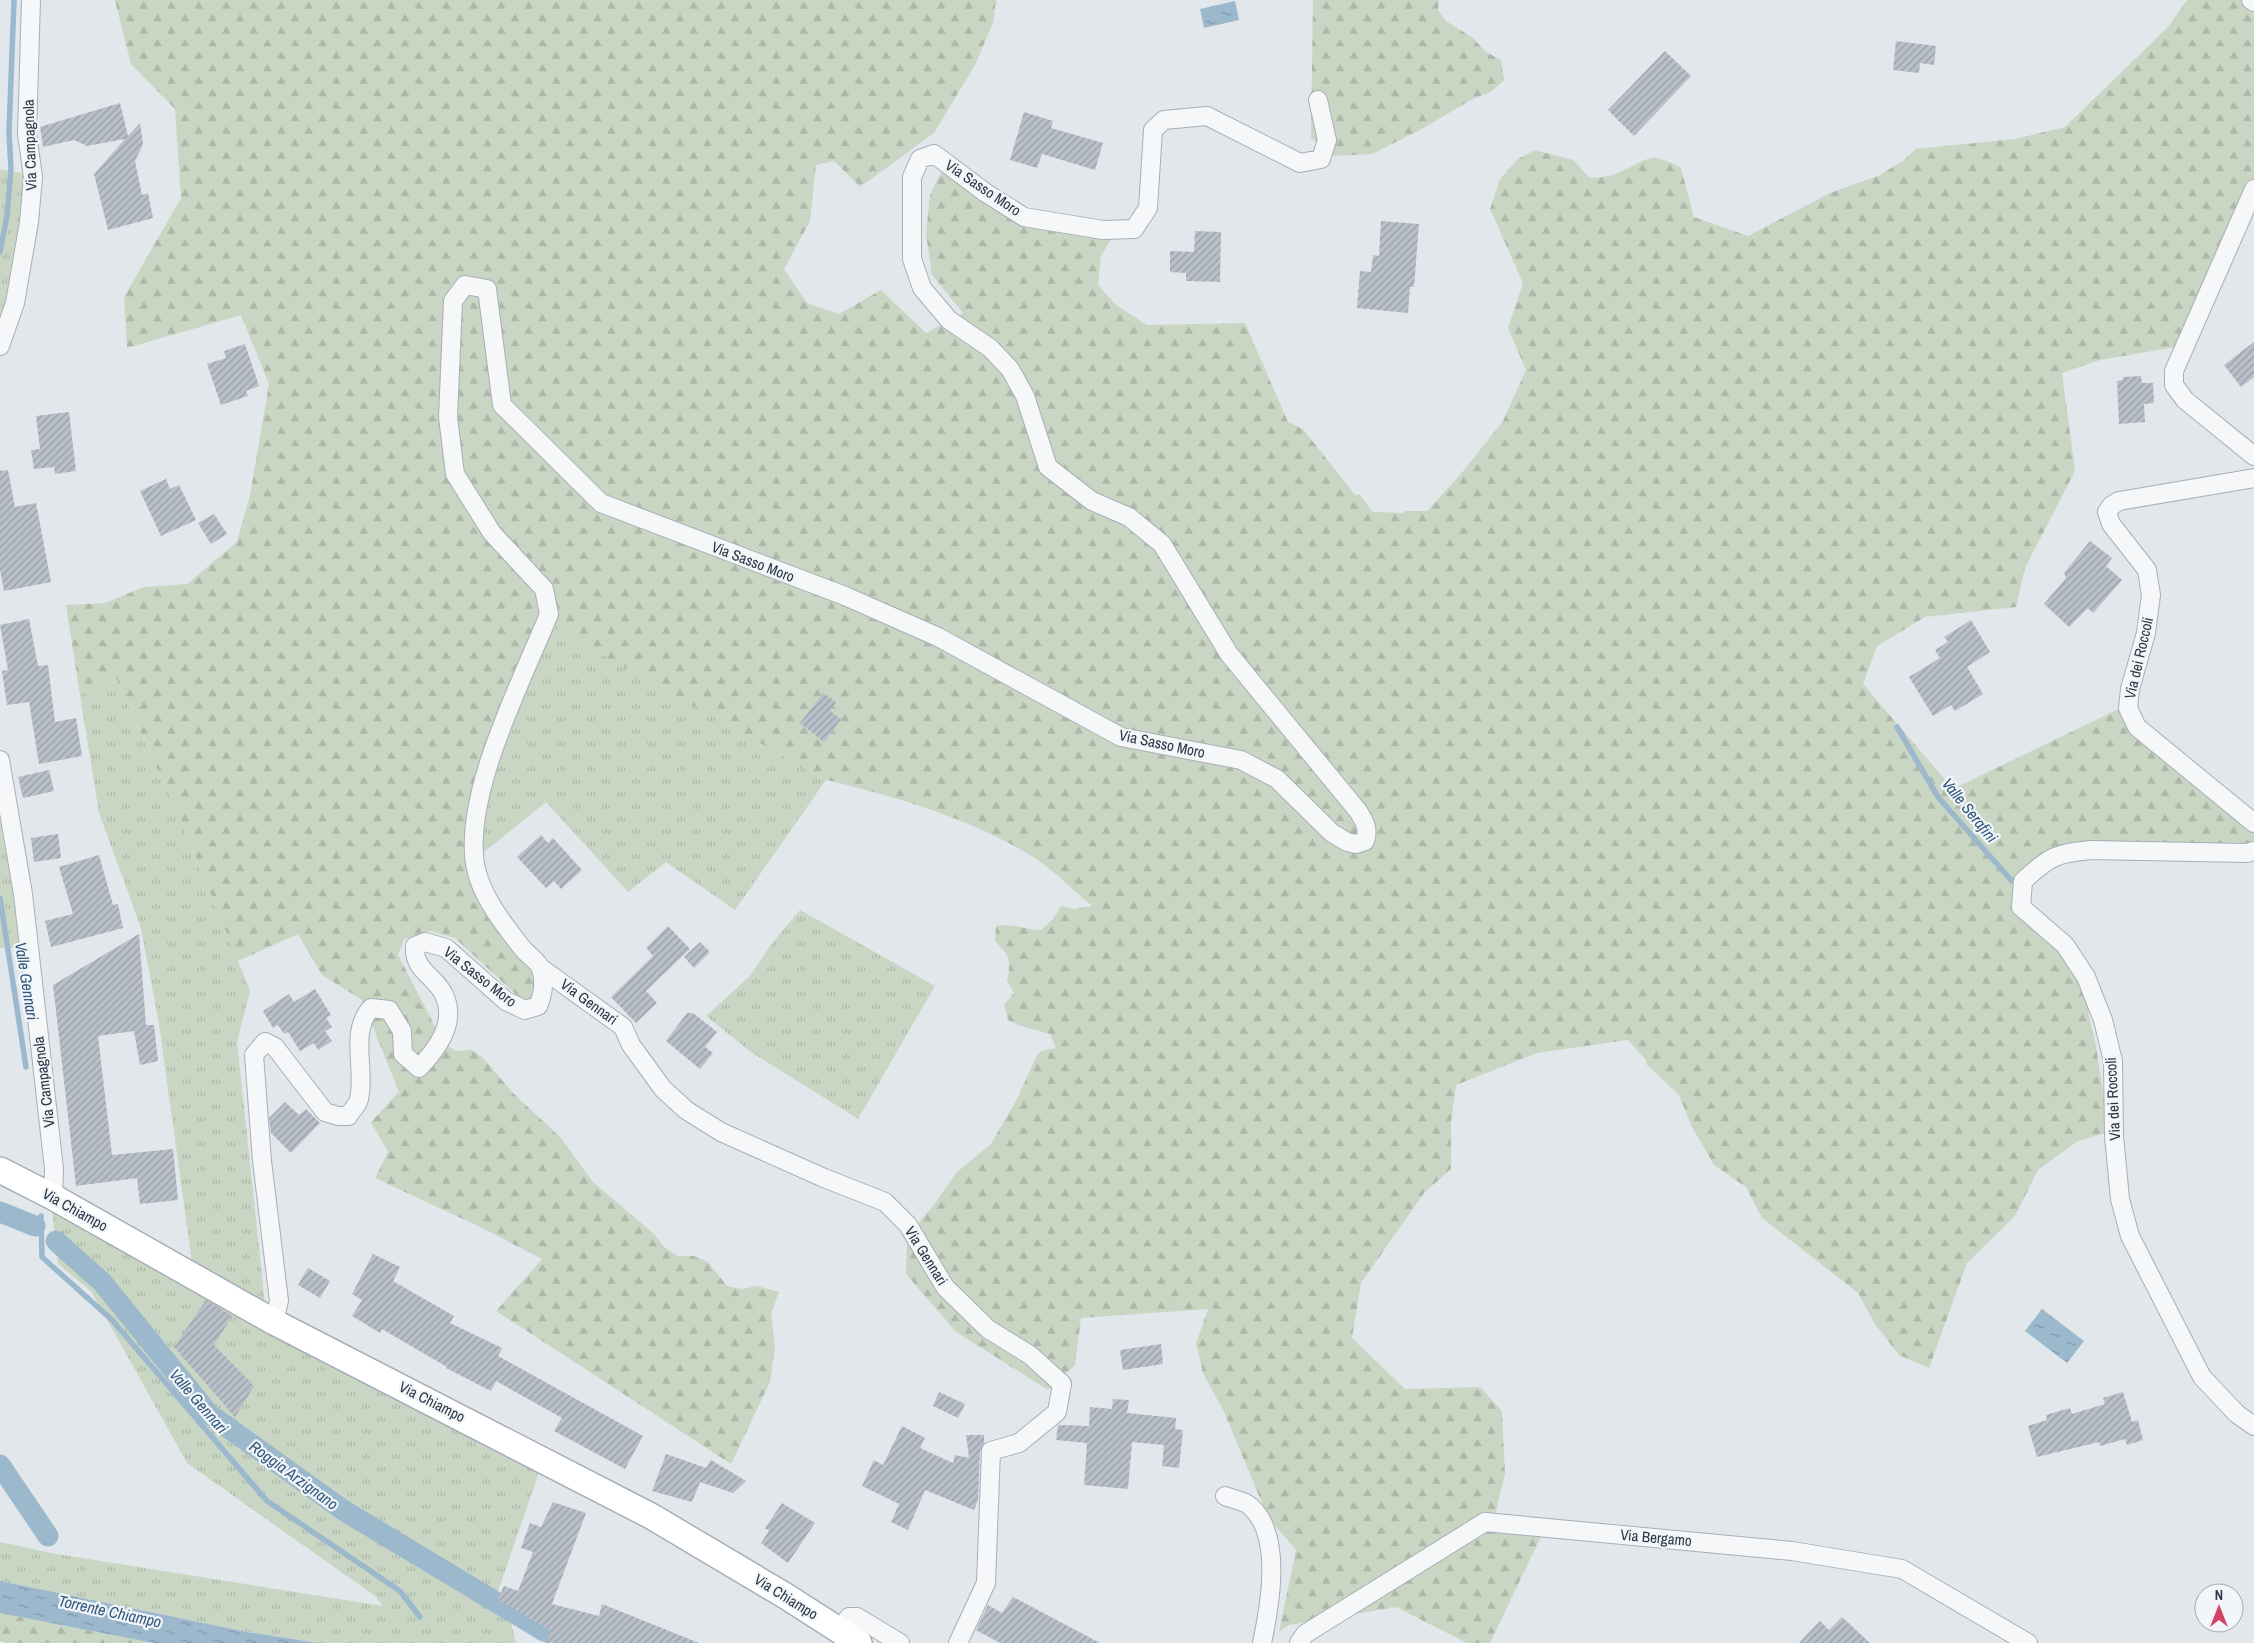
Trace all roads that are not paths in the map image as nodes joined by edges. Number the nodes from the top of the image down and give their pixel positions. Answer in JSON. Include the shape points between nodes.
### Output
{"nodes":[{"id":1,"x":31,"y":0,"type":"edge"},
{"id":2,"x":1318,"y":100,"type":"dead end"},
{"id":3,"x":2254,"y":190,"type":"edge"},
{"id":4,"x":0,"y":346,"type":"edge"},
{"id":5,"x":2254,"y":456,"type":"edge"},
{"id":6,"x":2254,"y":478,"type":"edge"},
{"id":7,"x":0,"y":760,"type":"edge"},
{"id":8,"x":2254,"y":823,"type":"edge"},
{"id":9,"x":2254,"y":851,"type":"edge"},
{"id":10,"x":541,"y":968,"type":"junction"},
{"id":11,"x":0,"y":1170,"type":"edge"},
{"id":12,"x":53,"y":1197,"type":"junction"},
{"id":13,"x":274,"y":1322,"type":"junction"},
{"id":14,"x":2254,"y":1426,"type":"edge"},
{"id":15,"x":1225,"y":1496,"type":"dead end"},
{"id":16,"x":849,"y":1637,"type":"edge"},
{"id":17,"x":900,"y":1643,"type":"edge"},
{"id":18,"x":958,"y":1643,"type":"edge"},
{"id":19,"x":1262,"y":1643,"type":"edge"},
{"id":20,"x":1299,"y":1643,"type":"edge"},
{"id":21,"x":2028,"y":1643,"type":"edge"}],
"edges":[{"from":1,"to":4,"type":"street","name":"Via Campagnola","via":[[27,134],[33,176],[29,222],[15,303]]},
{"from":2,"to":10,"type":"street","name":"Via Sasso Moro","via":[[1327,140],[1321,159],[1300,163],[1207,116],[1164,120],[1154,130],[1148,208],[1134,229],[1103,230],[1024,216],[986,193],[934,154],[920,159],[912,176],[912,259],[922,288],[949,320],[990,348],[1010,369],[1025,396],[1048,467],[1092,501],[1129,517],[1162,544],[1229,654],[1358,811],[1366,824],[1368,833],[1365,841],[1356,844],[1346,842],[1332,833],[1277,779],[1242,760],[1121,737],[938,637],[845,596],[601,503],[502,405],[487,289],[465,285],[453,301],[448,418],[455,474],[492,533],[544,589],[549,614],[487,767],[473,834],[475,865],[496,911]]},
{"from":3,"to":5,"type":"street","via":[[2174,371],[2174,385],[2185,400]]},
{"from":6,"to":8,"type":"street","name":"Via dei Roccoli","via":[[2119,501],[2107,512],[2111,524],[2147,570],[2151,596],[2146,633],[2130,689],[2128,708],[2136,727]]},
{"from":7,"to":12,"type":"street","name":"Via Campagnola","via":[[23,894],[54,1169]]},
{"from":9,"to":14,"type":"street","name":"Via dei Roccoli","via":[[2067,852],[2046,860],[2023,881],[2021,906],[2065,945],[2086,977],[2103,1020],[2113,1061],[2114,1136],[2120,1199],[2130,1236],[2202,1377]]},
{"from":10,"to":13,"type":"street","name":"Via Sasso Moro","via":[[543,994],[538,1006],[524,1010],[506,1001],[446,948],[425,942],[415,946],[414,956],[422,970],[445,996],[448,1024],[435,1052],[419,1068],[403,1054],[402,1031],[389,1010],[371,1008],[363,1017],[359,1100],[348,1116],[326,1112],[275,1046],[265,1042],[254,1055],[262,1161],[279,1301]]},
{"from":10,"to":18,"type":"street","name":"Via Gennari","via":[[623,1027],[663,1090],[686,1110],[721,1132],[885,1202],[908,1224],[945,1288],[988,1329],[1030,1355],[1062,1384],[1057,1412],[1019,1443],[991,1451],[986,1583]]},
{"from":11,"to":12,"type":"main road","name":"Via Chiampo"},
{"from":12,"to":13,"type":"main road","name":"Via Chiampo"},
{"from":13,"to":16,"type":"main road","name":"Via Chiampo","via":[[651,1516]]},
{"from":15,"to":19,"type":"street","via":[[1249,1504],[1263,1522],[1272,1550],[1267,1620]]},
{"from":16,"to":17,"type":"street","via":[[849,1617],[857,1617]]},
{"from":20,"to":21,"type":"street","name":"Via Bergamo","via":[[1305,1634],[1486,1522],[1792,1551],[1902,1569]]}]}
